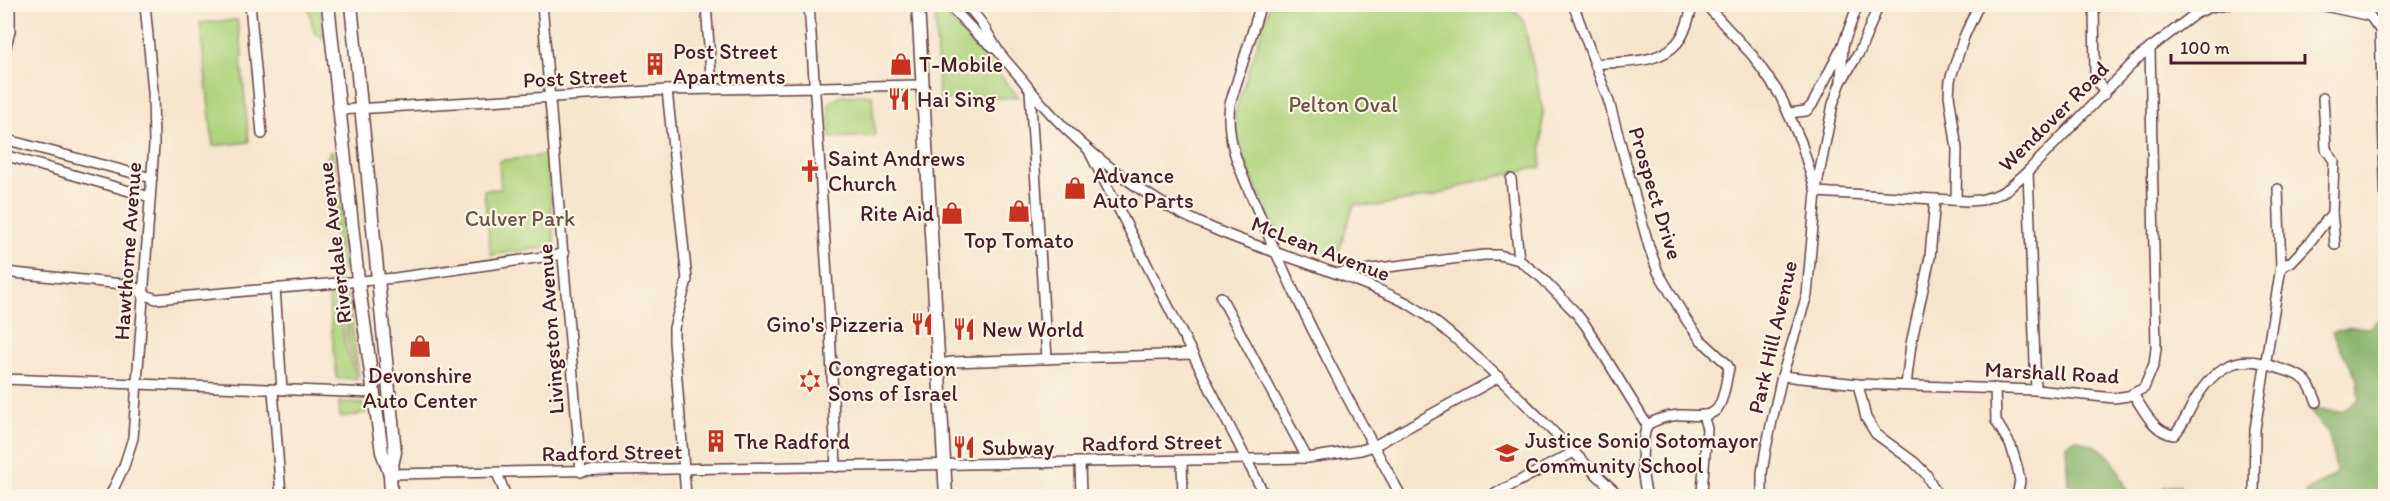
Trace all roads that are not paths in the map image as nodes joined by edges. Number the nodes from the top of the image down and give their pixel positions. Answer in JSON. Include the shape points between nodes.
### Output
{"nodes":[{"id":1,"x":145,"y":4,"type":"edge"},
{"id":2,"x":250,"y":4,"type":"edge"},
{"id":3,"x":328,"y":4,"type":"edge"},
{"id":4,"x":351,"y":4,"type":"edge"},
{"id":5,"x":542,"y":4,"type":"edge"},
{"id":6,"x":706,"y":4,"type":"edge"},
{"id":7,"x":809,"y":4,"type":"edge"},
{"id":8,"x":918,"y":4,"type":"edge"},
{"id":9,"x":948,"y":4,"type":"edge"},
{"id":10,"x":965,"y":4,"type":"edge"},
{"id":11,"x":1262,"y":4,"type":"edge"},
{"id":12,"x":1573,"y":4,"type":"edge"},
{"id":13,"x":1693,"y":4,"type":"edge"},
{"id":14,"x":1704,"y":4,"type":"edge"},
{"id":15,"x":1858,"y":4,"type":"edge"},
{"id":16,"x":1879,"y":4,"type":"edge"},
{"id":17,"x":1978,"y":4,"type":"edge"},
{"id":18,"x":2094,"y":4,"type":"edge"},
{"id":19,"x":2227,"y":4,"type":"edge"},
{"id":20,"x":2316,"y":4,"type":"edge"},
{"id":21,"x":8,"y":6,"type":"edge"},
{"id":22,"x":2195,"y":9,"type":"edge"},
{"id":23,"x":1843,"y":45,"type":"junction"},
{"id":24,"x":2150,"y":48,"type":"junction"},
{"id":25,"x":999,"y":52,"type":"junction"},
{"id":26,"x":4,"y":54,"type":"edge"},
{"id":27,"x":1594,"y":64,"type":"junction"},
{"id":28,"x":1841,"y":82,"type":"junction"},
{"id":29,"x":922,"y":85,"type":"junction"},
{"id":30,"x":712,"y":88,"type":"junction"},
{"id":31,"x":814,"y":88,"type":"junction"},
{"id":32,"x":667,"y":90,"type":"junction"},
{"id":33,"x":1030,"y":90,"type":"junction"},
{"id":34,"x":2105,"y":94,"type":"junction"},
{"id":35,"x":551,"y":98,"type":"junction"},
{"id":36,"x":2323,"y":98,"type":"dead end"},
{"id":37,"x":362,"y":109,"type":"junction"},
{"id":38,"x":339,"y":110,"type":"junction"},
{"id":39,"x":1789,"y":113,"type":"junction"},
{"id":40,"x":262,"y":134,"type":"dead end"},
{"id":41,"x":4,"y":139,"type":"edge"},
{"id":42,"x":1089,"y":151,"type":"junction"},
{"id":43,"x":4,"y":155,"type":"edge"},
{"id":44,"x":2028,"y":171,"type":"junction"},
{"id":45,"x":152,"y":178,"type":"junction"},
{"id":46,"x":1510,"y":179,"type":"dead end"},
{"id":47,"x":2278,"y":189,"type":"dead end"},
{"id":48,"x":1816,"y":192,"type":"junction"},
{"id":49,"x":150,"y":197,"type":"junction"},
{"id":50,"x":1935,"y":199,"type":"junction"},
{"id":51,"x":1956,"y":200,"type":"junction"},
{"id":52,"x":2385,"y":206,"type":"edge"},
{"id":53,"x":2332,"y":213,"type":"junction"},
{"id":54,"x":2335,"y":245,"type":"dead end"},
{"id":55,"x":1275,"y":251,"type":"junction"},
{"id":56,"x":564,"y":254,"type":"junction"},
{"id":57,"x":1519,"y":260,"type":"junction"},
{"id":58,"x":2281,"y":267,"type":"junction"},
{"id":59,"x":4,"y":272,"type":"edge"},
{"id":60,"x":1337,"y":273,"type":"junction"},
{"id":61,"x":379,"y":279,"type":"junction"},
{"id":62,"x":358,"y":280,"type":"junction"},
{"id":63,"x":275,"y":288,"type":"junction"},
{"id":64,"x":143,"y":294,"type":"junction"},
{"id":65,"x":1221,"y":297,"type":"dead end"},
{"id":66,"x":1192,"y":354,"type":"junction"},
{"id":67,"x":1047,"y":359,"type":"junction"},
{"id":68,"x":2264,"y":363,"type":"junction"},
{"id":69,"x":940,"y":364,"type":"junction"},
{"id":70,"x":1782,"y":376,"type":"junction"},
{"id":71,"x":1499,"y":377,"type":"junction"},
{"id":72,"x":4,"y":379,"type":"edge"},
{"id":73,"x":137,"y":384,"type":"junction"},
{"id":74,"x":1858,"y":384,"type":"junction"},
{"id":75,"x":1906,"y":385,"type":"junction"},
{"id":76,"x":1995,"y":388,"type":"junction"},
{"id":77,"x":278,"y":390,"type":"junction"},
{"id":78,"x":2036,"y":390,"type":"junction"},
{"id":79,"x":374,"y":393,"type":"junction"},
{"id":80,"x":2133,"y":394,"type":"junction"},
{"id":81,"x":2317,"y":402,"type":"dead end"},
{"id":82,"x":1702,"y":415,"type":"junction"},
{"id":83,"x":1647,"y":425,"type":"junction"},
{"id":84,"x":1374,"y":446,"type":"junction"},
{"id":85,"x":1572,"y":453,"type":"junction"},
{"id":86,"x":1307,"y":458,"type":"junction"},
{"id":87,"x":1246,"y":459,"type":"junction"},
{"id":88,"x":1182,"y":461,"type":"junction"},
{"id":89,"x":1080,"y":464,"type":"junction"},
{"id":90,"x":944,"y":466,"type":"junction"},
{"id":91,"x":836,"y":467,"type":"junction"},
{"id":92,"x":683,"y":470,"type":"junction"},
{"id":93,"x":581,"y":472,"type":"junction"},
{"id":94,"x":497,"y":473,"type":"junction"},
{"id":95,"x":390,"y":474,"type":"junction"},
{"id":96,"x":110,"y":496,"type":"edge"},
{"id":97,"x":282,"y":496,"type":"edge"},
{"id":98,"x":391,"y":496,"type":"edge"},
{"id":99,"x":506,"y":496,"type":"edge"},
{"id":100,"x":686,"y":496,"type":"edge"},
{"id":101,"x":946,"y":496,"type":"edge"},
{"id":102,"x":1081,"y":496,"type":"edge"},
{"id":103,"x":1184,"y":496,"type":"edge"},
{"id":104,"x":1265,"y":496,"type":"edge"},
{"id":105,"x":1401,"y":496,"type":"edge"},
{"id":106,"x":1491,"y":496,"type":"edge"},
{"id":107,"x":1620,"y":496,"type":"edge"},
{"id":108,"x":1647,"y":496,"type":"edge"},
{"id":109,"x":1705,"y":496,"type":"edge"},
{"id":110,"x":1762,"y":496,"type":"edge"},
{"id":111,"x":1938,"y":496,"type":"edge"},
{"id":112,"x":2017,"y":496,"type":"edge"},
{"id":113,"x":2254,"y":496,"type":"edge"}],
"edges":[{"from":1,"to":45,"type":"street","name":"Hawthorne Avenue","via":[[153,91]]},
{"from":2,"to":40,"type":"street"},
{"from":3,"to":38,"type":"main road","name":"Riverdale Avenue"},
{"from":4,"to":37,"type":"main road","name":"Riverdale Avenue"},
{"from":5,"to":35,"type":"street","name":"Livingston Avenue"},
{"from":6,"to":30,"type":"street"},
{"from":7,"to":31,"type":"street"},
{"from":8,"to":29,"type":"main road"},
{"from":9,"to":25,"type":"street","name":"McLean Avenue"},
{"from":10,"to":25,"type":"street","name":"McLean Avenue","via":[[987,29]]},
{"from":11,"to":55,"type":"street","via":[[1228,116],[1237,162]]},
{"from":12,"to":27,"type":"street","name":"Prospect Drive"},
{"from":13,"to":27,"type":"street","via":[[1682,36],[1670,51],[1644,60]]},
{"from":14,"to":39,"type":"street","name":"Park Hill Avenue","via":[[1753,56]]},
{"from":15,"to":23,"type":"street"},
{"from":16,"to":28,"type":"street","via":[[1860,51]]},
{"from":17,"to":51,"type":"street","via":[[1950,80],[1957,149]]},
{"from":18,"to":34,"type":"street","via":[[2094,76]]},
{"from":19,"to":22,"type":"street","name":"Wendover Road"},
{"from":20,"to":52,"type":"street","via":[[2370,16],[2380,30]]},
{"from":21,"to":26,"type":"street","via":[[10,31]]},
{"from":22,"to":24,"type":"street","name":"Wendover Road"},
{"from":23,"to":28,"type":"street"},
{"from":23,"to":39,"type":"street","via":[[1812,105],[1806,111]]},
{"from":24,"to":34,"type":"street","name":"Wendover Road"},
{"from":24,"to":80,"type":"street","via":[[2156,348],[2150,376],[2144,388]]},
{"from":25,"to":33,"type":"street","name":"McLean Avenue"},
{"from":27,"to":82,"type":"street","name":"Prospect Drive","via":[[1609,102],[1658,272],[1701,340],[1729,368],[1720,405],[1711,414]]},
{"from":28,"to":48,"type":"street","via":[[1828,124]]},
{"from":29,"to":31,"type":"street","name":"Post Street"},
{"from":29,"to":69,"type":"main road"},
{"from":30,"to":31,"type":"street","name":"Post Street"},
{"from":30,"to":32,"type":"street","name":"Post Street"},
{"from":31,"to":91,"type":"street"},
{"from":32,"to":35,"type":"street","name":"Post Street"},
{"from":32,"to":92,"type":"street","via":[[687,280],[674,328]]},
{"from":33,"to":42,"type":"street","name":"McLean Avenue"},
{"from":33,"to":67,"type":"street"},
{"from":34,"to":44,"type":"street","name":"Wendover Road"},
{"from":35,"to":37,"type":"street","name":"Post Street"},
{"from":35,"to":56,"type":"street","name":"Livingston Avenue"},
{"from":36,"to":53,"type":"street","via":[[2326,149],[2334,160]]},
{"from":37,"to":38,"type":"street","name":"Post Street"},
{"from":37,"to":61,"type":"main road","name":"Riverdale Avenue"},
{"from":38,"to":62,"type":"main road","name":"Riverdale Avenue"},
{"from":39,"to":48,"type":"street","name":"Park Hill Avenue"},
{"from":41,"to":45,"type":"street"},
{"from":42,"to":55,"type":"street","name":"McLean Avenue","via":[[1171,208]]},
{"from":42,"to":66,"type":"street"},
{"from":43,"to":49,"type":"street"},
{"from":44,"to":51,"type":"street","name":"Wendover Road","via":[[1999,194],[1981,200]]},
{"from":44,"to":78,"type":"street"},
{"from":45,"to":49,"type":"street","name":"Hawthorne Avenue"},
{"from":46,"to":57,"type":"street"},
{"from":47,"to":58,"type":"street"},
{"from":48,"to":50,"type":"street","name":"Wendover Road"},
{"from":48,"to":70,"type":"street","name":"Park Hill Avenue","via":[[1807,296]]},
{"from":49,"to":64,"type":"street","name":"Hawthorne Avenue"},
{"from":50,"to":51,"type":"street","name":"Wendover Road"},
{"from":50,"to":75,"type":"street","via":[[1930,257]]},
{"from":53,"to":54,"type":"street"},
{"from":53,"to":58,"type":"street","via":[[2309,243]]},
{"from":55,"to":60,"type":"street","name":"McLean Avenue"},
{"from":55,"to":84,"type":"street"},
{"from":56,"to":61,"type":"street"},
{"from":56,"to":93,"type":"street","name":"Livingston Avenue"},
{"from":57,"to":60,"type":"street","via":[[1484,255]]},
{"from":57,"to":83,"type":"street","via":[[1542,278],[1586,326]]},
{"from":58,"to":68,"type":"street"},
{"from":59,"to":64,"type":"street","via":[[132,285]]},
{"from":60,"to":71,"type":"street","name":"McLean Avenue","via":[[1426,314]]},
{"from":61,"to":62,"type":"street"},
{"from":61,"to":95,"type":"main road","name":"Riverdale Avenue","via":[[395,452]]},
{"from":62,"to":63,"type":"street"},
{"from":62,"to":79,"type":"main road","name":"Riverdale Avenue"},
{"from":63,"to":64,"type":"street","via":[[156,299]]},
{"from":63,"to":77,"type":"street"},
{"from":64,"to":73,"type":"street","name":"Hawthorne Avenue"},
{"from":65,"to":86,"type":"street"},
{"from":66,"to":67,"type":"street"},
{"from":66,"to":87,"type":"street"},
{"from":67,"to":69,"type":"street"},
{"from":68,"to":80,"type":"street","name":"Marshall Road","via":[[2248,360],[2224,367],[2196,398],[2174,435],[2158,429]]},
{"from":68,"to":81,"type":"street","name":"Marshall Road","via":[[2306,381]]},
{"from":68,"to":113,"type":"street","via":[[2255,429]]},
{"from":69,"to":90,"type":"main road"},
{"from":70,"to":74,"type":"street","name":"Marshall Road"},
{"from":70,"to":110,"type":"street","name":"Park Hill Avenue","via":[[1762,473]]},
{"from":71,"to":84,"type":"street","name":"Radford Street"},
{"from":71,"to":85,"type":"street","name":"McLean Avenue"},
{"from":72,"to":73,"type":"street"},
{"from":73,"to":77,"type":"street"},
{"from":73,"to":96,"type":"street","name":"Hawthorne Avenue","via":[[133,438]]},
{"from":74,"to":75,"type":"street","name":"Marshall Road"},
{"from":74,"to":111,"type":"street","via":[[1866,418],[1876,434],[1914,462]]},
{"from":75,"to":76,"type":"street","name":"Marshall Road"},
{"from":76,"to":78,"type":"street","name":"Marshall Road"},
{"from":76,"to":112,"type":"street","via":[[1996,421],[2011,446],[2017,466]]},
{"from":77,"to":79,"type":"street"},
{"from":77,"to":97,"type":"street"},
{"from":78,"to":80,"type":"street","name":"Marshall Road","via":[[2114,398]]},
{"from":79,"to":95,"type":"main road","name":"Riverdale Avenue","via":[[382,452]]},
{"from":82,"to":83,"type":"street","via":[[1667,417]]},
{"from":82,"to":109,"type":"street","via":[[1707,429],[1702,492]]},
{"from":83,"to":108,"type":"street","via":[[1642,478]]},
{"from":84,"to":86,"type":"street","name":"Radford Street"},
{"from":84,"to":105,"type":"street"},
{"from":85,"to":106,"type":"street"},
{"from":85,"to":107,"type":"street","name":"McLean Avenue"},
{"from":86,"to":87,"type":"street","name":"Radford Street"},
{"from":87,"to":88,"type":"street","name":"Radford Street"},
{"from":87,"to":104,"type":"street"},
{"from":88,"to":89,"type":"street","name":"Radford Street"},
{"from":88,"to":103,"type":"street"},
{"from":89,"to":90,"type":"street","name":"Radford Street"},
{"from":89,"to":102,"type":"street"},
{"from":90,"to":91,"type":"street","name":"Radford Street"},
{"from":90,"to":101,"type":"main road"},
{"from":91,"to":92,"type":"street","name":"Radford Street"},
{"from":92,"to":93,"type":"street","name":"Radford Street"},
{"from":92,"to":100,"type":"street"},
{"from":93,"to":94,"type":"street","name":"Radford Street"},
{"from":94,"to":95,"type":"street","name":"Radford Street"},
{"from":94,"to":99,"type":"street"},
{"from":95,"to":98,"type":"main road","name":"Riverdale Avenue"}]}
